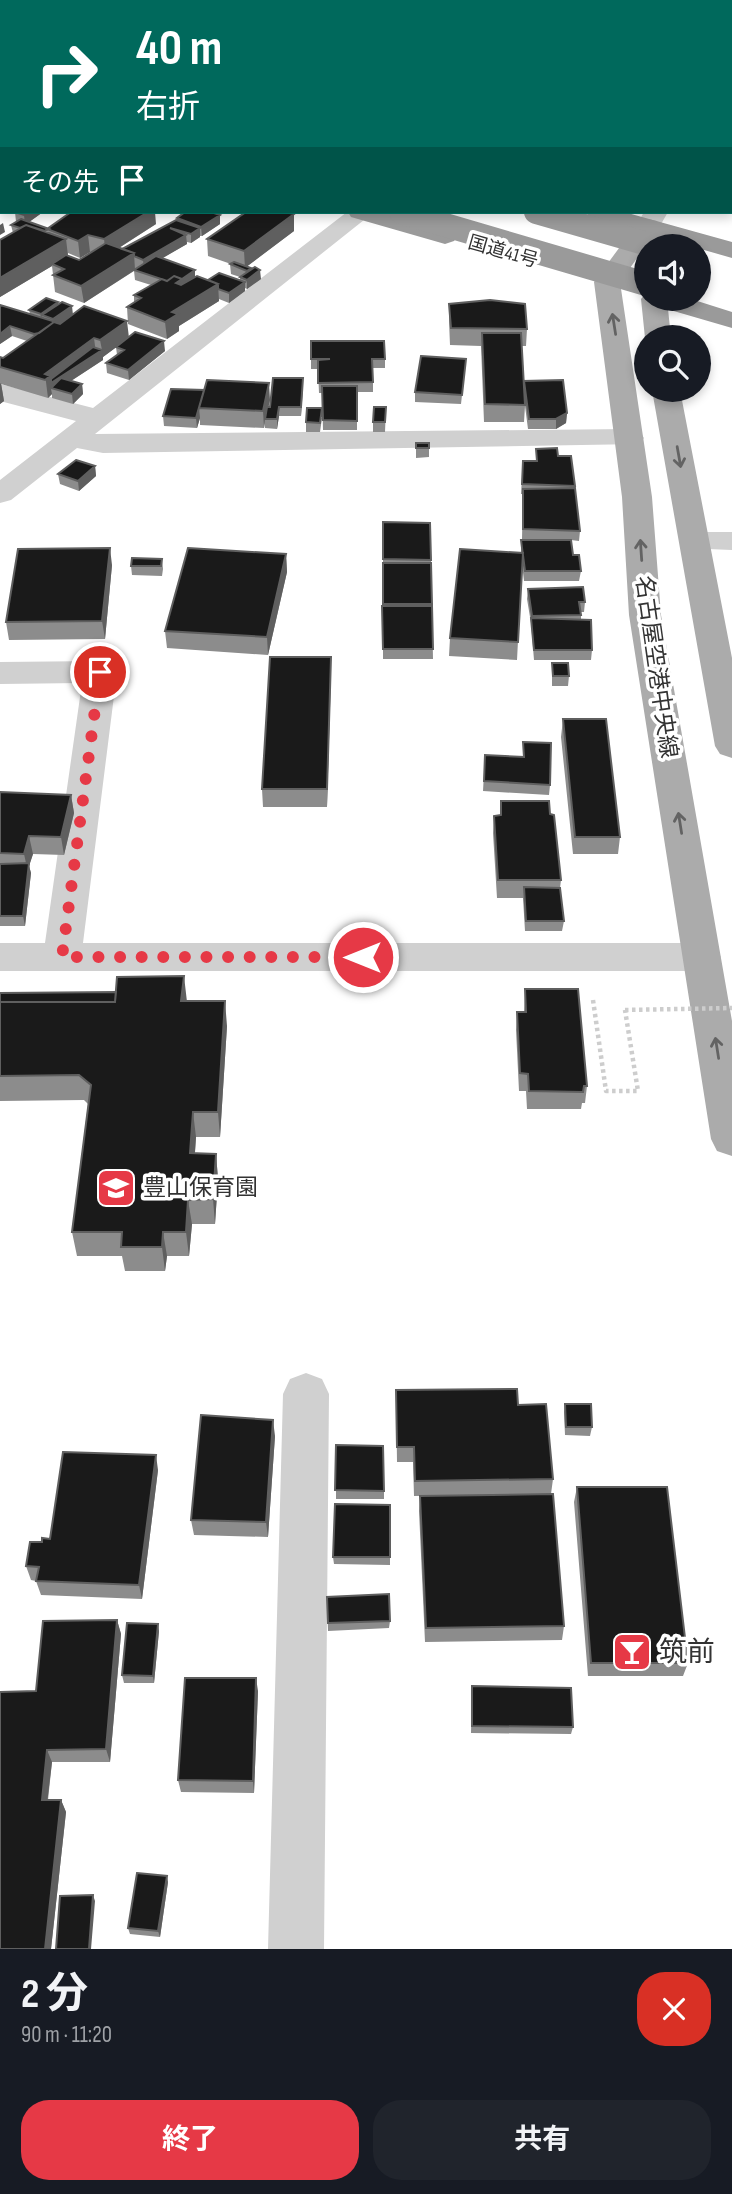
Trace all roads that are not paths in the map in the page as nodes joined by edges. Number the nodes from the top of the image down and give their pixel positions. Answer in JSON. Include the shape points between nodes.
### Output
{"nodes":[{"id":1,"x":358,"y":214,"type":"edge"},
{"id":2,"x":368,"y":214,"type":"edge"},
{"id":3,"x":408,"y":214,"type":"edge"},
{"id":4,"x":547,"y":214,"type":"edge"},
{"id":5,"x":603,"y":214,"type":"edge"},
{"id":6,"x":653,"y":233,"type":"edge"},
{"id":7,"x":732,"y":250,"type":"edge"},
{"id":8,"x":711,"y":262,"type":"edge"},
{"id":9,"x":732,"y":268,"type":"edge"},
{"id":10,"x":634,"y":280,"type":"edge"},
{"id":11,"x":607,"y":282,"type":"junction"},
{"id":12,"x":634,"y":290,"type":"edge"},
{"id":13,"x":711,"y":303,"type":"edge"},
{"id":14,"x":732,"y":310,"type":"edge"},
{"id":15,"x":702,"y":311,"type":"edge"},
{"id":16,"x":732,"y":320,"type":"edge"},
{"id":17,"x":0,"y":392,"type":"edge"},
{"id":18,"x":668,"y":402,"type":"edge"},
{"id":19,"x":97,"y":418,"type":"junction"},
{"id":20,"x":71,"y":438,"type":"junction"},
{"id":21,"x":630,"y":438,"type":"junction"},
{"id":22,"x":0,"y":494,"type":"edge"},
{"id":23,"x":694,"y":541,"type":"junction"},
{"id":24,"x":732,"y":541,"type":"edge"},
{"id":25,"x":0,"y":673,"type":"edge"},
{"id":26,"x":732,"y":746,"type":"edge"},
{"id":27,"x":0,"y":957,"type":"edge"},
{"id":28,"x":62,"y":957,"type":"junction"},
{"id":29,"x":702,"y":957,"type":"junction"},
{"id":30,"x":732,"y":1139,"type":"edge"},
{"id":31,"x":306,"y":1394,"type":"dead end"},
{"id":32,"x":296,"y":1949,"type":"edge"}],
"edges":[{"from":1,"to":19,"type":"street"},
{"from":2,"to":11,"type":"highway","name":"国道41号"},
{"from":3,"to":10,"type":"highway","bridge":true},
{"from":4,"to":6,"type":"highway","bridge":true},
{"from":5,"to":6,"type":"highway"},
{"from":6,"to":7,"type":"highway"},
{"from":6,"to":11,"type":"main road"},
{"from":8,"to":9,"type":"highway"},
{"from":11,"to":12,"type":"highway","name":"国道41号"},
{"from":21,"to":11,"type":"main road","name":"名古屋空港中央線","one_way":true},
{"from":13,"to":14,"type":"highway"},
{"from":15,"to":16,"type":"highway"},
{"from":17,"to":19,"type":"street"},
{"from":18,"to":23,"type":"main road","one_way":true},
{"from":19,"to":20,"type":"street"},
{"from":20,"to":21,"type":"street","via":[[103,444]]},
{"from":20,"to":22,"type":"street"},
{"from":29,"to":21,"type":"main road","name":"名古屋空港中央線","one_way":true,"via":[[645,615]]},
{"from":23,"to":24,"type":"street"},
{"from":23,"to":26,"type":"main road"},
{"from":25,"to":28,"type":"street","via":[[100,672]]},
{"from":27,"to":28,"type":"street"},
{"from":28,"to":29,"type":"street"},
{"from":30,"to":29,"type":"main road","name":"名古屋空港中央線","one_way":true},
{"from":31,"to":32,"type":"street"}]}
